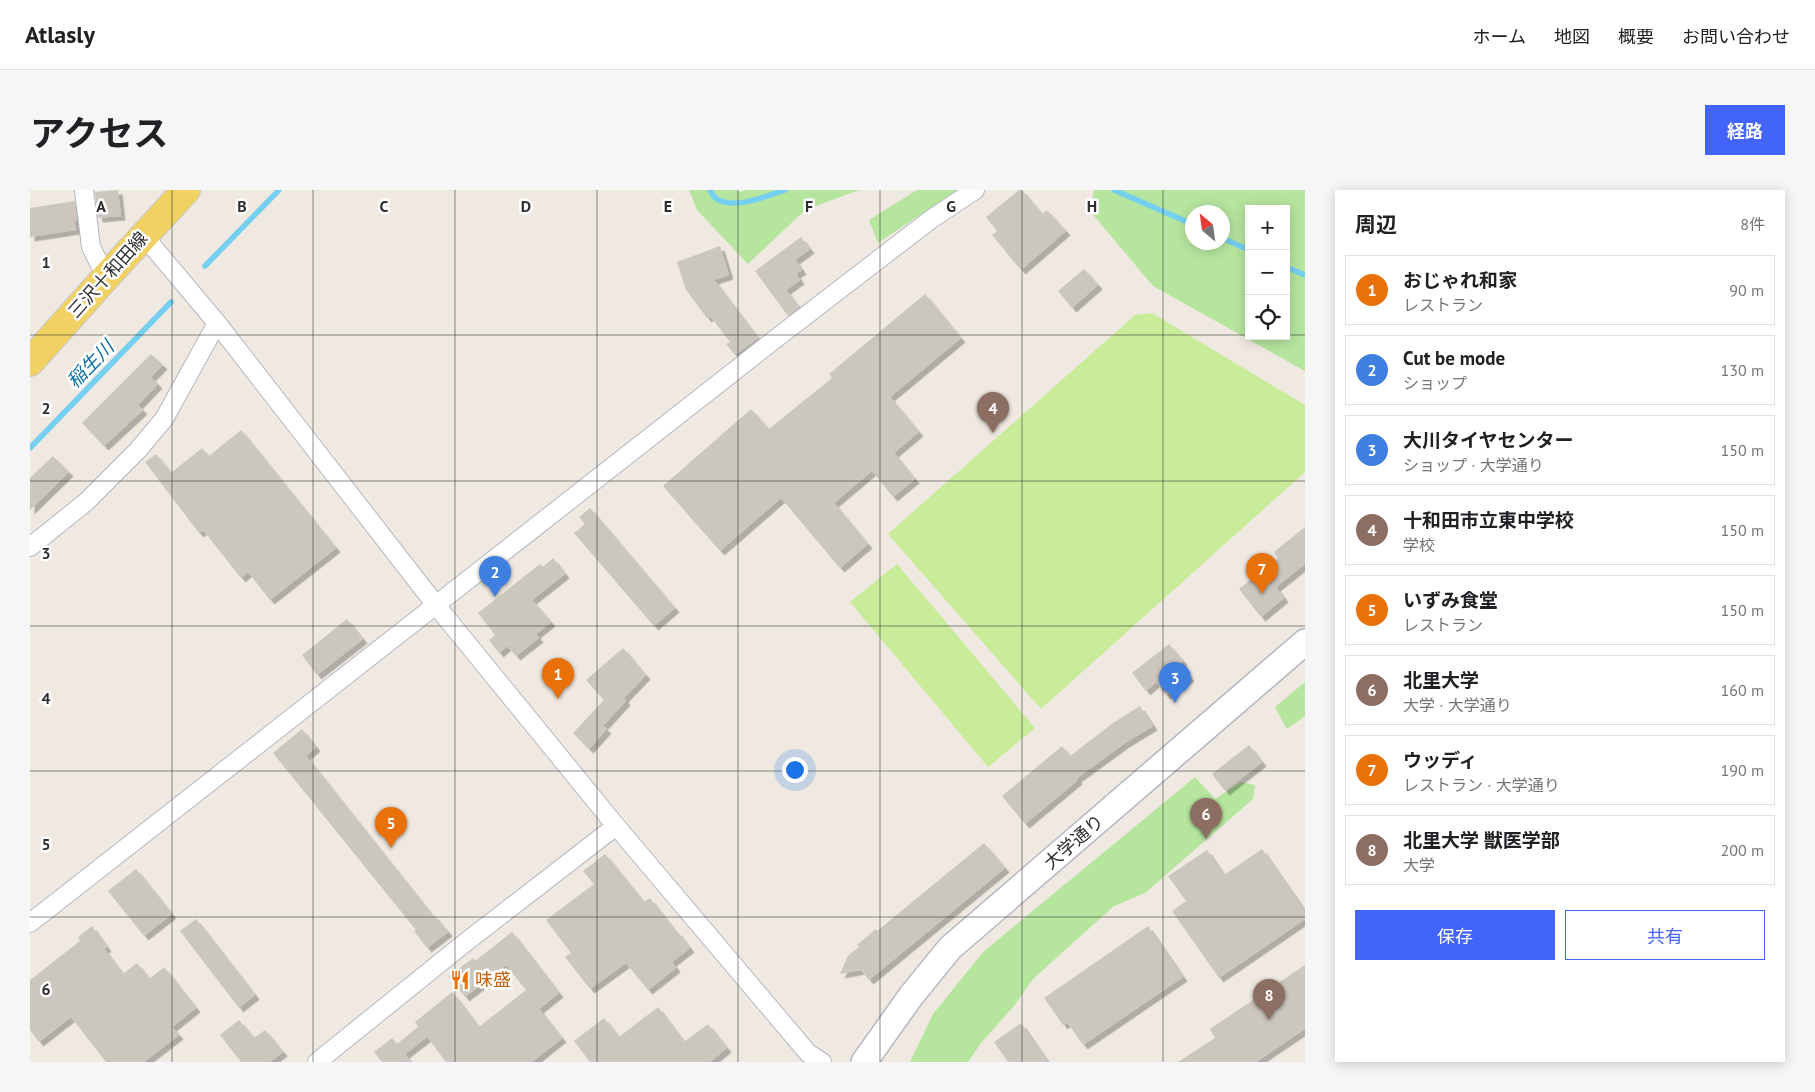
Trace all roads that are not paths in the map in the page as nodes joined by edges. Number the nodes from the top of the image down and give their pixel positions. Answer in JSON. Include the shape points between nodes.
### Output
{"nodes":[{"id":1,"x":84,"y":190,"type":"edge"},
{"id":2,"x":186,"y":190,"type":"edge"},
{"id":3,"x":975,"y":190,"type":"edge"},
{"id":4,"x":144,"y":236,"type":"junction"},
{"id":5,"x":106,"y":277,"type":"junction"},
{"id":6,"x":218,"y":323,"type":"junction"},
{"id":7,"x":30,"y":362,"type":"edge"},
{"id":8,"x":30,"y":547,"type":"edge"},
{"id":9,"x":435,"y":604,"type":"junction"},
{"id":10,"x":1305,"y":642,"type":"edge"},
{"id":11,"x":616,"y":826,"type":"junction"},
{"id":12,"x":30,"y":923,"type":"edge"},
{"id":13,"x":317,"y":1062,"type":"edge"},
{"id":14,"x":822,"y":1062,"type":"edge"},
{"id":15,"x":864,"y":1062,"type":"edge"}],
"edges":[{"from":1,"to":5,"type":"street","via":[[91,247]]},
{"from":2,"to":4,"type":"main road","name":"三沢十和田線"},
{"from":3,"to":9,"type":"street","via":[[914,232]]},
{"from":4,"to":5,"type":"main road","name":"三沢十和田線"},
{"from":4,"to":6,"type":"street"},
{"from":5,"to":7,"type":"main road","name":"三沢十和田線"},
{"from":6,"to":8,"type":"street","via":[[164,419],[138,450],[86,502]]},
{"from":6,"to":9,"type":"street"},
{"from":9,"to":11,"type":"street"},
{"from":9,"to":12,"type":"street"},
{"from":10,"to":15,"type":"street","name":"大学通り","via":[[950,948]]},
{"from":11,"to":13,"type":"street"},
{"from":11,"to":14,"type":"street","via":[[808,1053]]}]}
